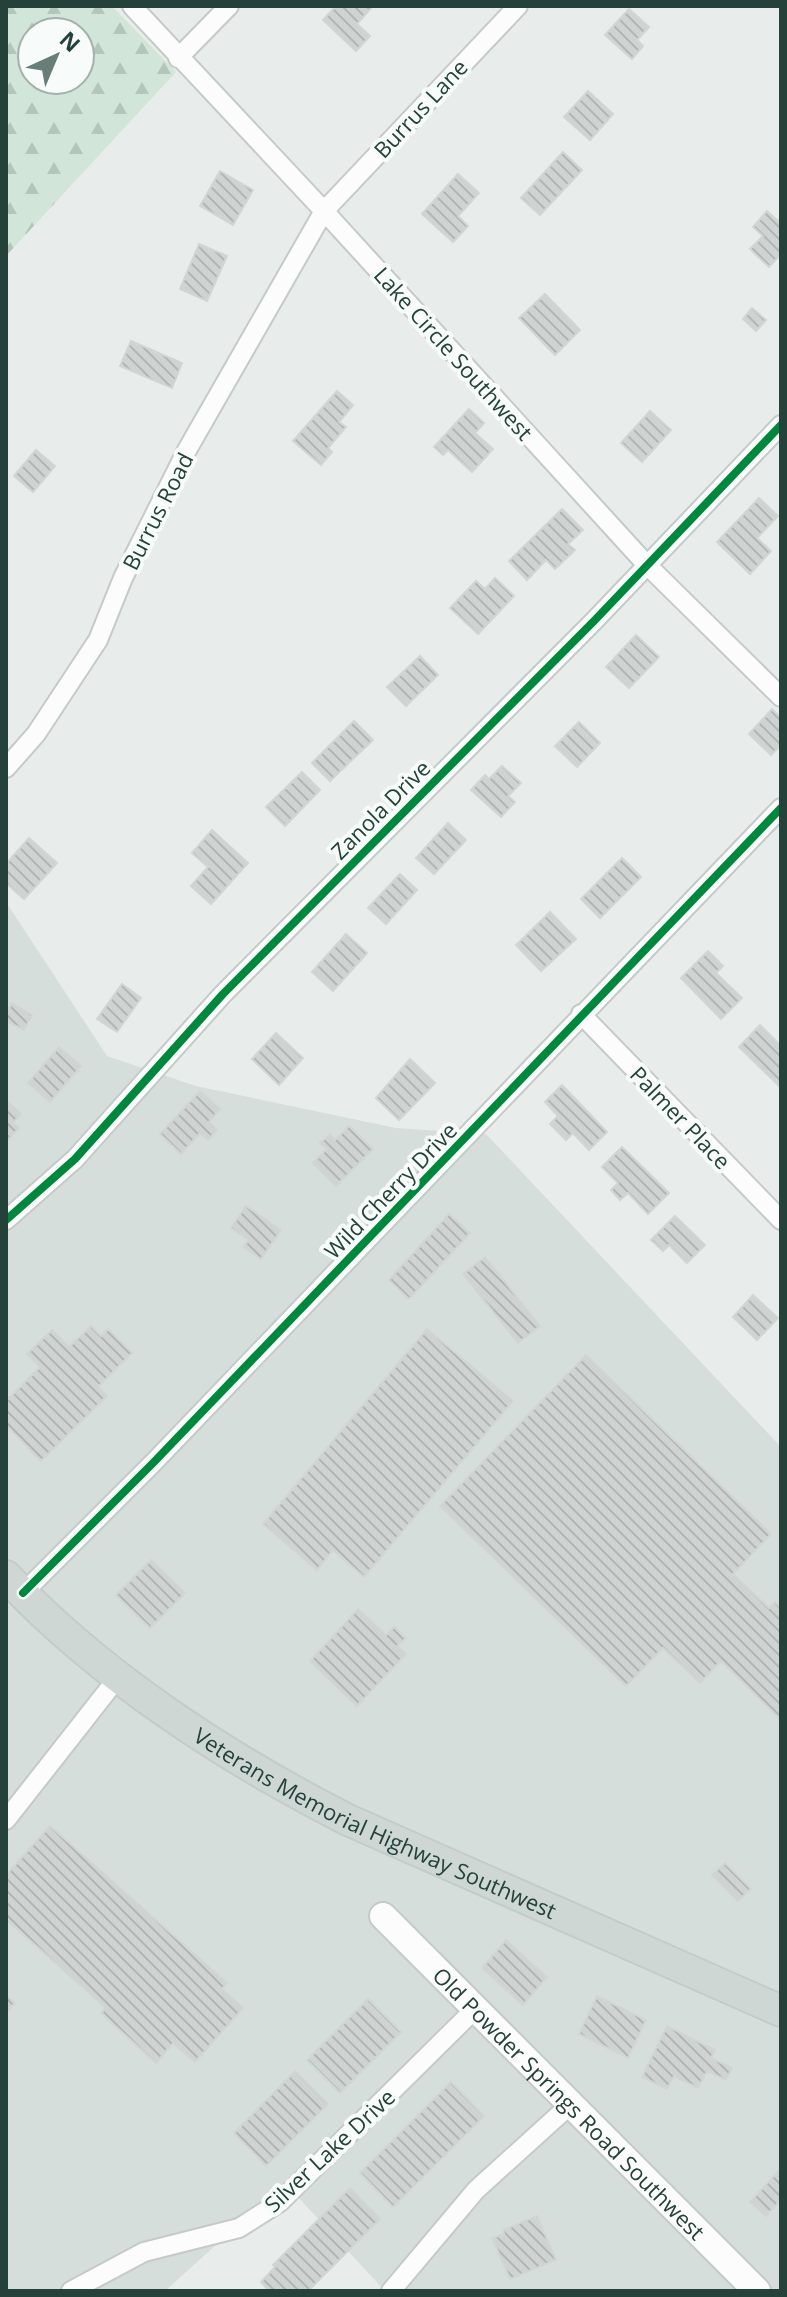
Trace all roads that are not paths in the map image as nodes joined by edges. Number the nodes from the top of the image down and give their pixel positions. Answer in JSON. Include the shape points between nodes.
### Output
{"nodes":[{"id":1,"x":132,"y":6,"type":"edge"},
{"id":2,"x":229,"y":6,"type":"edge"},
{"id":3,"x":518,"y":6,"type":"edge"},
{"id":4,"x":178,"y":58,"type":"junction"},
{"id":5,"x":324,"y":211,"type":"junction"},
{"id":6,"x":303,"y":249,"type":"joint"},
{"id":7,"x":781,"y":425,"type":"edge"},
{"id":8,"x":646,"y":564,"type":"junction"},
{"id":9,"x":781,"y":697,"type":"edge"},
{"id":10,"x":6,"y":768,"type":"edge"},
{"id":11,"x":781,"y":808,"type":"edge"},
{"id":12,"x":581,"y":1014,"type":"junction"},
{"id":13,"x":6,"y":1220,"type":"edge"},
{"id":14,"x":781,"y":1220,"type":"edge"},
{"id":15,"x":14,"y":1584,"type":"edge"},
{"id":16,"x":119,"y":1676,"type":"junction"},
{"id":17,"x":6,"y":1820,"type":"edge"},
{"id":18,"x":383,"y":1916,"type":"dead end"},
{"id":19,"x":476,"y":2008,"type":"junction"},
{"id":20,"x":781,"y":2011,"type":"edge"},
{"id":21,"x":571,"y":2104,"type":"junction"},
{"id":22,"x":71,"y":2291,"type":"edge"},
{"id":23,"x":391,"y":2291,"type":"edge"},
{"id":24,"x":757,"y":2291,"type":"edge"}],
"edges":[{"from":1,"to":4,"type":"street","name":"Lake Circle Southwest"},
{"from":2,"to":4,"type":"street"},
{"from":3,"to":5,"type":"street","name":"Burrus Lane"},
{"from":4,"to":5,"type":"street","name":"Lake Circle Southwest"},
{"from":5,"to":6,"type":"street","name":"Burrus Lane"},
{"from":5,"to":8,"type":"street","name":"Lake Circle Southwest"},
{"from":6,"to":10,"type":"street","name":"Burrus Road","via":[[187,450],[98,640],[36,734]]},
{"from":7,"to":8,"type":"street","name":"Zanola Drive"},
{"from":8,"to":9,"type":"street","name":"Lake Circle Southwest"},
{"from":8,"to":13,"type":"street","name":"Zanola Drive","via":[[223,994],[75,1159]]},
{"from":11,"to":12,"type":"street","name":"Wild Cherry Drive"},
{"from":12,"to":14,"type":"street","name":"Palmer Place"},
{"from":12,"to":15,"type":"street","name":"Wild Cherry Drive","via":[[207,1406]]},
{"from":15,"to":16,"type":"main road","name":"Veterans Memorial Highway Southwest"},
{"from":16,"to":17,"type":"street"},
{"from":16,"to":20,"type":"main road","name":"Veterans Memorial Highway Southwest","via":[[282,1787]]},
{"from":18,"to":19,"type":"street","name":"Old Powder Springs Road Southwest"},
{"from":19,"to":21,"type":"street","name":"Old Powder Springs Road Southwest"},
{"from":19,"to":22,"type":"street","name":"Silver Lake Drive","via":[[280,2202],[239,2228],[144,2252]]},
{"from":21,"to":23,"type":"street","via":[[476,2190]]},
{"from":21,"to":24,"type":"street","name":"Old Powder Springs Road Southwest"}]}
